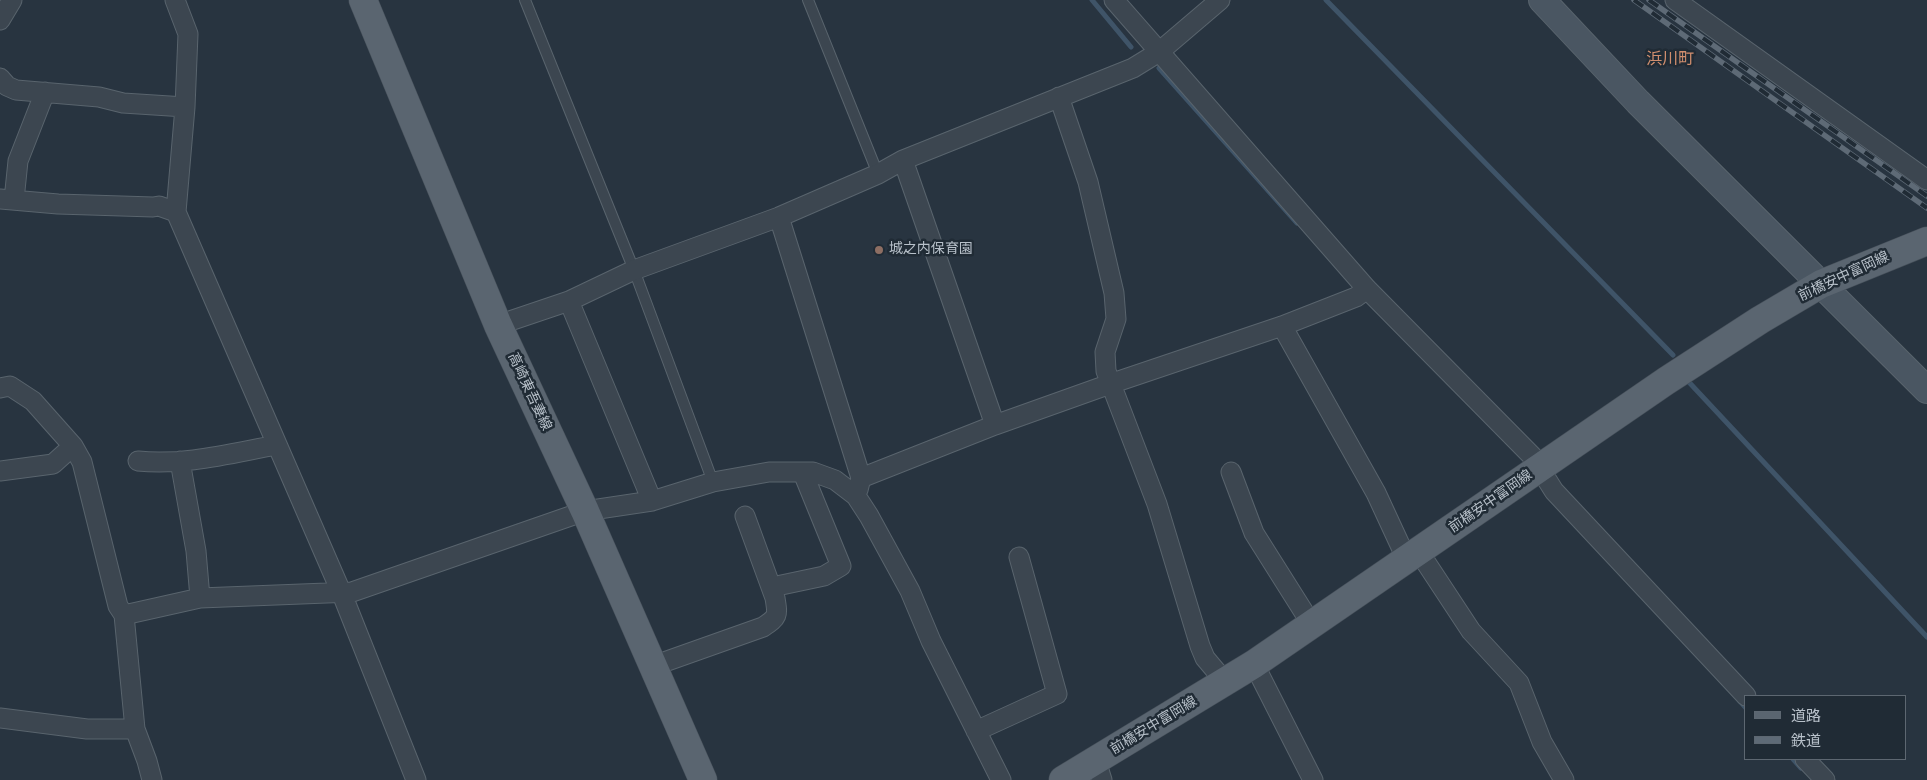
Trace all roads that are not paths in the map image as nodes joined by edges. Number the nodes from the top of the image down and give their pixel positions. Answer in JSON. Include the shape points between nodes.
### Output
{"nodes":[{"id":1,"x":12,"y":0,"type":"edge"},
{"id":2,"x":175,"y":0,"type":"edge"},
{"id":3,"x":364,"y":0,"type":"edge"},
{"id":4,"x":525,"y":0,"type":"edge"},
{"id":5,"x":808,"y":0,"type":"edge"},
{"id":6,"x":1114,"y":0,"type":"edge"},
{"id":7,"x":1220,"y":0,"type":"edge"},
{"id":8,"x":1542,"y":0,"type":"edge"},
{"id":9,"x":1674,"y":0,"type":"edge"},
{"id":10,"x":0,"y":20,"type":"edge"},
{"id":11,"x":1159,"y":52,"type":"junction"},
{"id":12,"x":0,"y":78,"type":"edge"},
{"id":13,"x":44,"y":92,"type":"junction"},
{"id":14,"x":1059,"y":97,"type":"junction"},
{"id":15,"x":185,"y":107,"type":"junction"},
{"id":16,"x":903,"y":160,"type":"junction"},
{"id":17,"x":878,"y":174,"type":"junction"},
{"id":18,"x":1927,"y":180,"type":"edge"},
{"id":19,"x":7,"y":200,"type":"edge"},
{"id":20,"x":176,"y":212,"type":"junction"},
{"id":21,"x":779,"y":217,"type":"junction"},
{"id":22,"x":1927,"y":241,"type":"edge"},
{"id":23,"x":634,"y":270,"type":"junction"},
{"id":24,"x":1822,"y":284,"type":"junction"},
{"id":25,"x":1368,"y":289,"type":"junction"},
{"id":26,"x":569,"y":301,"type":"junction"},
{"id":27,"x":498,"y":324,"type":"junction"},
{"id":28,"x":1282,"y":326,"type":"junction"},
{"id":29,"x":1110,"y":384,"type":"junction"},
{"id":30,"x":0,"y":388,"type":"edge"},
{"id":31,"x":1927,"y":390,"type":"edge"},
{"id":32,"x":994,"y":425,"type":"junction"},
{"id":33,"x":277,"y":445,"type":"junction"},
{"id":34,"x":73,"y":446,"type":"junction"},
{"id":35,"x":138,"y":460,"type":"dead end"},
{"id":36,"x":180,"y":461,"type":"junction"},
{"id":37,"x":1538,"y":469,"type":"junction"},
{"id":38,"x":0,"y":471,"type":"edge"},
{"id":39,"x":1231,"y":472,"type":"dead end"},
{"id":40,"x":803,"y":473,"type":"junction"},
{"id":41,"x":861,"y":478,"type":"junction"},
{"id":42,"x":713,"y":482,"type":"junction"},
{"id":43,"x":856,"y":496,"type":"junction"},
{"id":44,"x":652,"y":501,"type":"junction"},
{"id":45,"x":585,"y":512,"type":"junction"},
{"id":46,"x":745,"y":516,"type":"dead end"},
{"id":47,"x":1413,"y":556,"type":"junction"},
{"id":48,"x":1019,"y":557,"type":"dead end"},
{"id":49,"x":772,"y":588,"type":"junction"},
{"id":50,"x":342,"y":594,"type":"junction"},
{"id":51,"x":200,"y":598,"type":"junction"},
{"id":52,"x":124,"y":615,"type":"junction"},
{"id":53,"x":1312,"y":625,"type":"junction"},
{"id":54,"x":1254,"y":664,"type":"junction"},
{"id":55,"x":653,"y":666,"type":"junction"},
{"id":56,"x":1226,"y":683,"type":"junction"},
{"id":57,"x":1745,"y":695,"type":"edge"},
{"id":58,"x":0,"y":718,"type":"edge"},
{"id":59,"x":135,"y":729,"type":"junction"},
{"id":60,"x":976,"y":731,"type":"junction"},
{"id":61,"x":1806,"y":760,"type":"edge"},
{"id":62,"x":1099,"y":771,"type":"edge"},
{"id":63,"x":152,"y":780,"type":"edge"},
{"id":64,"x":416,"y":780,"type":"edge"},
{"id":65,"x":703,"y":780,"type":"edge"},
{"id":66,"x":1001,"y":780,"type":"edge"},
{"id":67,"x":1063,"y":780,"type":"edge"},
{"id":68,"x":1313,"y":780,"type":"edge"},
{"id":69,"x":1564,"y":780,"type":"edge"},
{"id":70,"x":1825,"y":780,"type":"edge"}],
"edges":[{"from":1,"to":10,"type":"street"},
{"from":2,"to":15,"type":"street","via":[[188,34]]},
{"from":3,"to":27,"type":"main road","name":"高崎東吾妻線"},
{"from":4,"to":23,"type":"lane"},
{"from":5,"to":17,"type":"lane"},
{"from":6,"to":11,"type":"street"},
{"from":7,"to":11,"type":"street"},
{"from":8,"to":24,"type":"street","via":[[1638,102]]},
{"from":9,"to":18,"type":"street"},
{"from":11,"to":14,"type":"street","via":[[1133,68]]},
{"from":11,"to":25,"type":"street"},
{"from":12,"to":13,"type":"street","via":[[6,86],[16,90]]},
{"from":13,"to":15,"type":"street","via":[[99,97],[123,103]]},
{"from":13,"to":19,"type":"street","via":[[18,160]]},
{"from":14,"to":16,"type":"street"},
{"from":14,"to":29,"type":"street","via":[[1088,182],[1114,293],[1116,319],[1105,352]]},
{"from":15,"to":20,"type":"street"},
{"from":16,"to":17,"type":"street"},
{"from":16,"to":32,"type":"street"},
{"from":17,"to":21,"type":"street"},
{"from":19,"to":20,"type":"street","via":[[159,206]]},
{"from":20,"to":33,"type":"street"},
{"from":21,"to":23,"type":"street"},
{"from":21,"to":41,"type":"street"},
{"from":22,"to":24,"type":"main road","name":"前橋安中富岡線"},
{"from":23,"to":26,"type":"street"},
{"from":23,"to":42,"type":"lane"},
{"from":24,"to":31,"type":"street"},
{"from":24,"to":37,"type":"main road","name":"前橋安中富岡線","via":[[1744,330]]},
{"from":25,"to":28,"type":"street","via":[[1356,297]]},
{"from":25,"to":37,"type":"street","via":[[1532,456]]},
{"from":26,"to":27,"type":"street"},
{"from":26,"to":44,"type":"street"},
{"from":27,"to":45,"type":"main road","name":"高崎東吾妻線"},
{"from":28,"to":29,"type":"street"},
{"from":28,"to":47,"type":"street"},
{"from":29,"to":32,"type":"street"},
{"from":29,"to":56,"type":"street","via":[[1157,504],[1200,646],[1205,658]]},
{"from":30,"to":34,"type":"street","via":[[10,386],[33,401]]},
{"from":32,"to":41,"type":"street"},
{"from":33,"to":36,"type":"street"},
{"from":33,"to":50,"type":"street"},
{"from":34,"to":38,"type":"street","via":[[53,464]]},
{"from":34,"to":52,"type":"street","via":[[82,462],[118,606]]},
{"from":35,"to":36,"type":"street"},
{"from":36,"to":51,"type":"street","via":[[196,551]]},
{"from":37,"to":47,"type":"main road","name":"前橋安中富岡線"},
{"from":37,"to":57,"type":"street","via":[[1554,491]]},
{"from":39,"to":53,"type":"street","via":[[1254,533]]},
{"from":40,"to":42,"type":"street","via":[[769,472]]},
{"from":40,"to":43,"type":"street","via":[[813,472],[835,480]]},
{"from":40,"to":49,"type":"street","via":[[841,566],[824,576]]},
{"from":41,"to":43,"type":"street"},
{"from":42,"to":44,"type":"street"},
{"from":43,"to":60,"type":"street","via":[[910,591],[931,642]]},
{"from":44,"to":45,"type":"street"},
{"from":45,"to":50,"type":"street"},
{"from":45,"to":55,"type":"main road","name":"高崎東吾妻線"},
{"from":46,"to":49,"type":"street"},
{"from":47,"to":53,"type":"main road","name":"前橋安中富岡線"},
{"from":47,"to":69,"type":"street","via":[[1471,631],[1519,683],[1542,742]]},
{"from":48,"to":60,"type":"street","via":[[1057,694]]},
{"from":49,"to":55,"type":"street","via":[[778,612],[774,620],[763,627]]},
{"from":50,"to":51,"type":"street"},
{"from":50,"to":64,"type":"street"},
{"from":51,"to":52,"type":"street"},
{"from":52,"to":59,"type":"street"},
{"from":53,"to":54,"type":"main road","name":"前橋安中富岡線"},
{"from":54,"to":56,"type":"main road","name":"前橋安中富岡線"},
{"from":54,"to":68,"type":"street"},
{"from":55,"to":65,"type":"main road","name":"高崎東吾妻線"},
{"from":56,"to":62,"type":"main road","name":"前橋安中富岡線"},
{"from":58,"to":59,"type":"street","via":[[87,729]]},
{"from":59,"to":63,"type":"street"},
{"from":60,"to":66,"type":"street"},
{"from":61,"to":70,"type":"street"},
{"from":62,"to":67,"type":"main road","name":"前橋安中富岡線"}]}
